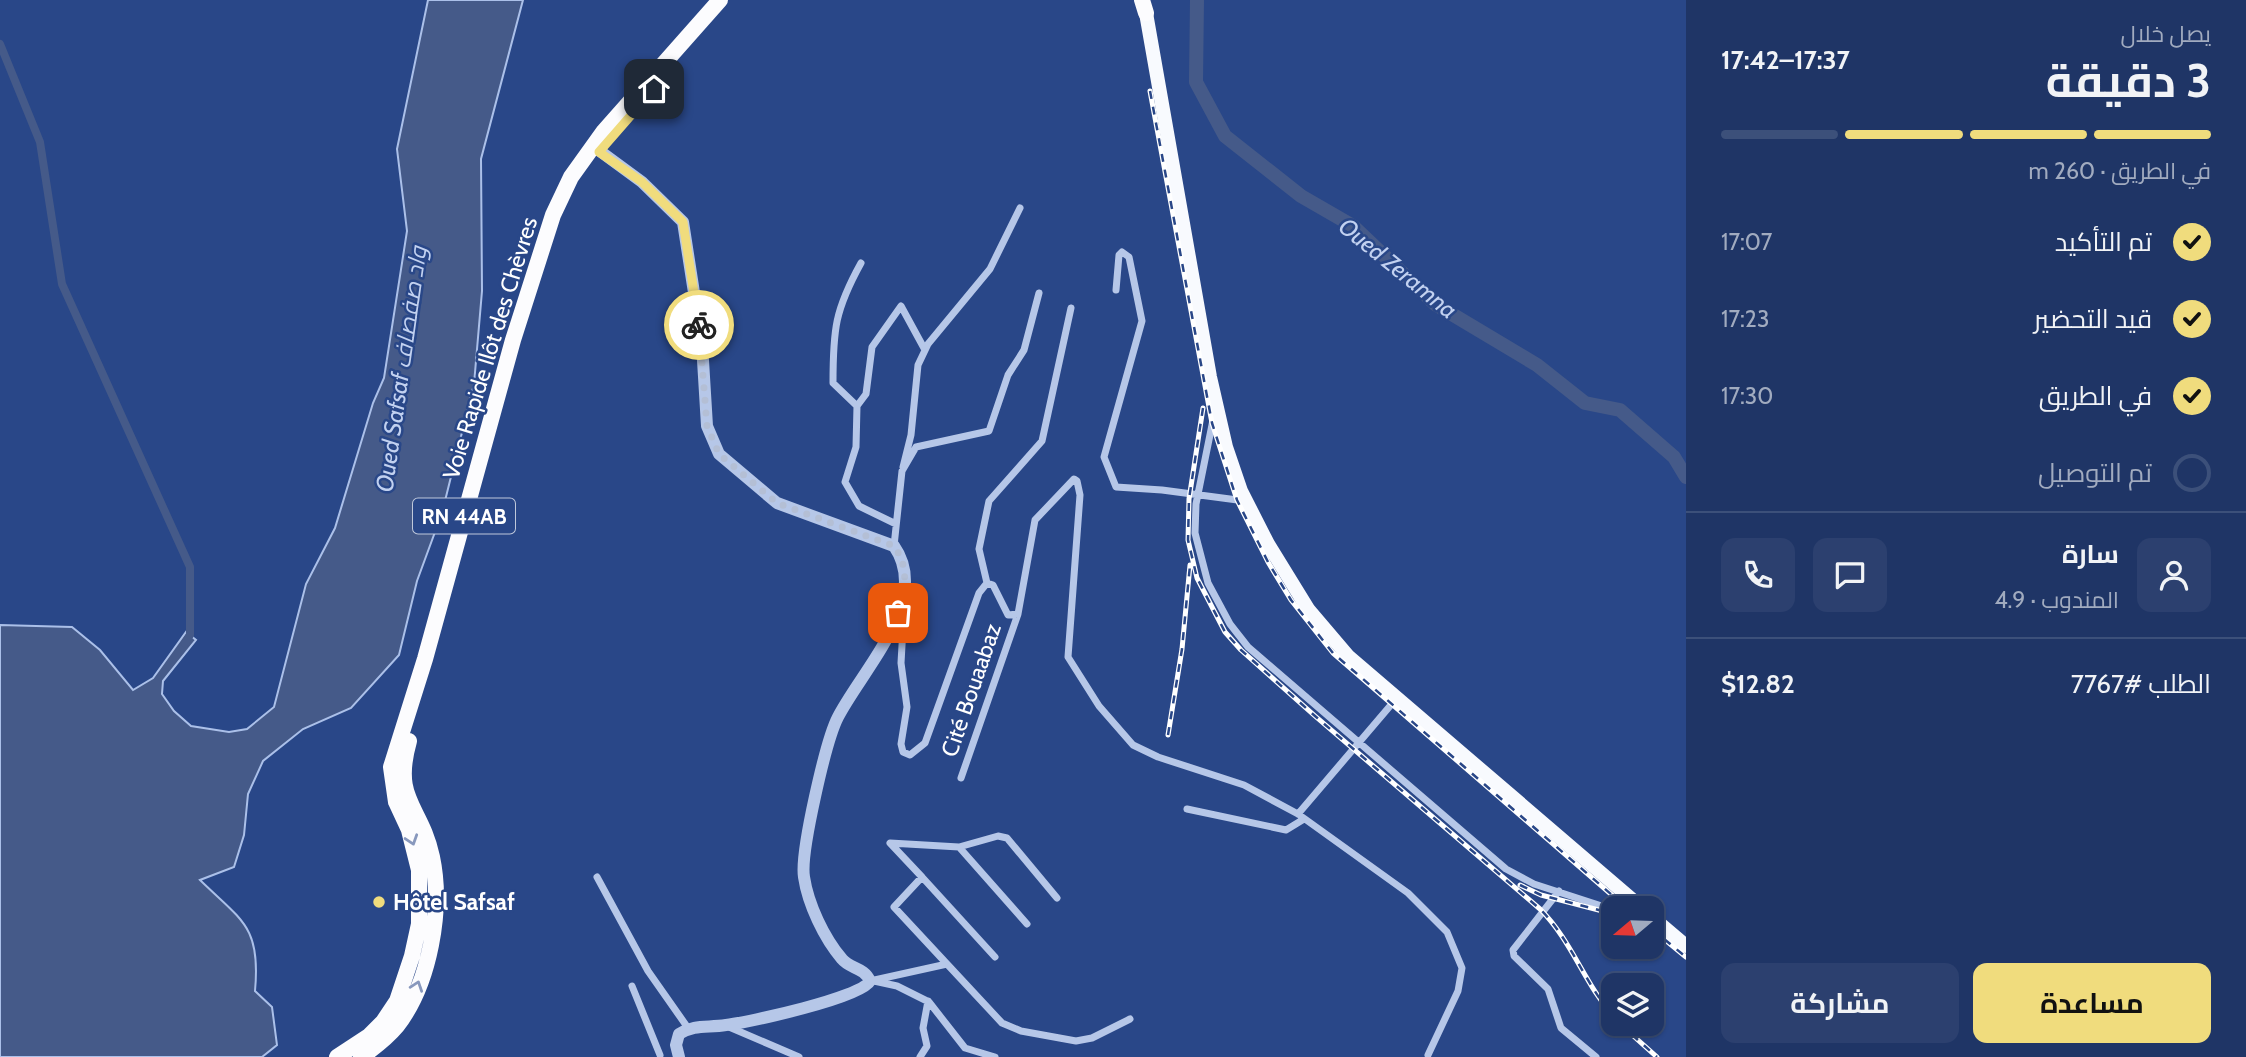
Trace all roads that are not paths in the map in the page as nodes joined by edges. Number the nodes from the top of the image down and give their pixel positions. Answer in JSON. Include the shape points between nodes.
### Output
{"nodes":[{"id":1,"x":720,"y":0,"type":"edge"},
{"id":2,"x":731,"y":0,"type":"edge"},
{"id":3,"x":1147,"y":4,"type":"edge"},
{"id":4,"x":596,"y":149,"type":"junction"},
{"id":5,"x":1020,"y":208,"type":"dead end"},
{"id":6,"x":862,"y":263,"type":"dead end"},
{"id":7,"x":1116,"y":290,"type":"dead end"},
{"id":8,"x":1039,"y":293,"type":"dead end"},
{"id":9,"x":1071,"y":309,"type":"dead end"},
{"id":10,"x":925,"y":350,"type":"junction"},
{"id":11,"x":857,"y":406,"type":"junction"},
{"id":12,"x":1216,"y":406,"type":"junction"},
{"id":13,"x":902,"y":471,"type":"junction"},
{"id":14,"x":1198,"y":494,"type":"junction"},
{"id":15,"x":1246,"y":501,"type":"junction"},
{"id":16,"x":896,"y":524,"type":"junction"},
{"id":17,"x":894,"y":546,"type":"junction"},
{"id":18,"x":987,"y":583,"type":"junction"},
{"id":19,"x":906,"y":584,"type":"junction"},
{"id":20,"x":1018,"y":614,"type":"junction"},
{"id":21,"x":1396,"y":699,"type":"junction"},
{"id":22,"x":1360,"y":742,"type":"junction"},
{"id":23,"x":961,"y":778,"type":"dead end"},
{"id":24,"x":1187,"y":809,"type":"dead end"},
{"id":25,"x":1301,"y":816,"type":"junction"},
{"id":26,"x":959,"y":847,"type":"junction"},
{"id":27,"x":597,"y":877,"type":"dead end"},
{"id":28,"x":922,"y":877,"type":"junction"},
{"id":29,"x":1559,"y":891,"type":"junction"},
{"id":30,"x":1628,"y":896,"type":"edge"},
{"id":31,"x":1057,"y":898,"type":"dead end"},
{"id":32,"x":1601,"y":906,"type":"edge"},
{"id":33,"x":1027,"y":924,"type":"dead end"},
{"id":34,"x":1664,"y":928,"type":"edge"},
{"id":35,"x":1686,"y":946,"type":"edge"},
{"id":36,"x":995,"y":957,"type":"dead end"},
{"id":37,"x":947,"y":964,"type":"junction"},
{"id":38,"x":870,"y":981,"type":"junction"},
{"id":39,"x":632,"y":986,"type":"dead end"},
{"id":40,"x":928,"y":1001,"type":"junction"},
{"id":41,"x":1129,"y":1019,"type":"dead end"},
{"id":42,"x":725,"y":1025,"type":"junction"},
{"id":43,"x":688,"y":1028,"type":"junction"},
{"id":44,"x":678,"y":1051,"type":"edge"},
{"id":45,"x":1428,"y":1055,"type":"dead end"},
{"id":46,"x":659,"y":1056,"type":"edge"},
{"id":47,"x":337,"y":1057,"type":"edge"},
{"id":48,"x":361,"y":1057,"type":"edge"},
{"id":49,"x":799,"y":1057,"type":"edge"},
{"id":50,"x":919,"y":1057,"type":"edge"},
{"id":51,"x":995,"y":1057,"type":"edge"},
{"id":52,"x":1597,"y":1057,"type":"edge"}],
"edges":[{"from":1,"to":4,"type":"highway","name":"Voie Rapide Ilôt des Chèvres","number":"RN 44AB"},
{"from":2,"to":4,"type":"highway","name":"Voie Rapide Ilôt des Chèvres","number":"RN 44AB"},
{"from":3,"to":12,"type":"main road","via":[[1157,85]]},
{"from":4,"to":17,"type":"street","via":[[642,182],[683,222],[702,344],[707,426],[719,454],[777,503]]},
{"from":4,"to":47,"type":"highway","name":"Voie Rapide Ilôt des Chèvres","number":"RN 44AB","one_way":true,"via":[[571,177],[553,215],[391,767],[396,802],[419,870],[419,924],[412,956],[397,1001],[383,1022]]},
{"from":48,"to":4,"type":"highway","name":"Voie Rapide Ilôt des Chèvres","number":"RN 44AB","one_way":true,"via":[[403,1017],[428,950],[435,895],[432,857],[403,787],[404,759],[559,228]]},
{"from":5,"to":10,"type":"street","via":[[990,269]]},
{"from":6,"to":11,"type":"street","via":[[840,301],[833,343],[833,383]]},
{"from":7,"to":14,"type":"street","via":[[1122,252],[1129,257],[1143,321],[1104,457],[1108,473],[1116,487]]},
{"from":8,"to":13,"type":"street","via":[[1024,350],[1008,375],[989,431],[916,447]]},
{"from":9,"to":18,"type":"street","via":[[1042,441],[989,500],[979,549]]},
{"from":10,"to":11,"type":"street","via":[[901,306],[874,340],[866,394]]},
{"from":10,"to":13,"type":"street","via":[[918,365],[911,435]]},
{"from":11,"to":16,"type":"street","via":[[856,447],[845,482],[859,506]]},
{"from":12,"to":14,"type":"street"},
{"from":12,"to":15,"type":"main road"},
{"from":13,"to":16,"type":"street"},
{"from":14,"to":15,"type":"street"},
{"from":14,"to":22,"type":"street","via":[[1195,533],[1199,557],[1230,624],[1248,647]]},
{"from":15,"to":21,"type":"main road","via":[[1308,609],[1348,656]]},
{"from":16,"to":17,"type":"street"},
{"from":17,"to":19,"type":"street","via":[[901,556]]},
{"from":18,"to":19,"type":"street","via":[[979,593],[925,743],[910,755],[903,752],[901,744],[907,708],[901,663]]},
{"from":18,"to":20,"type":"street","via":[[993,585],[1010,617]]},
{"from":19,"to":38,"type":"street","via":[[898,613],[873,665],[837,718],[815,796],[804,876],[822,929],[844,961],[863,970]]},
{"from":20,"to":23,"type":"street","name":"Cité Bouaabaz"},
{"from":20,"to":25,"type":"street","name":"Cité Bouaabaz","via":[[1035,520],[1074,479],[1080,495],[1068,657],[1075,672],[1133,745],[1244,785]]},
{"from":21,"to":22,"type":"street"},
{"from":21,"to":30,"type":"main road"},
{"from":22,"to":25,"type":"street"},
{"from":22,"to":29,"type":"street","via":[[1506,869]]},
{"from":24,"to":25,"type":"street","via":[[1286,830]]},
{"from":25,"to":45,"type":"street","via":[[1408,893],[1447,932],[1462,968],[1458,990]]},
{"from":26,"to":28,"type":"street","via":[[890,843]]},
{"from":26,"to":31,"type":"street","via":[[998,836],[1007,838]]},
{"from":26,"to":33,"type":"street"},
{"from":27,"to":43,"type":"street","via":[[648,971]]},
{"from":28,"to":36,"type":"street"},
{"from":28,"to":37,"type":"street","via":[[894,907]]},
{"from":29,"to":32,"type":"street"},
{"from":29,"to":52,"type":"street","via":[[1513,950],[1514,956],[1548,989],[1561,1028]]},
{"from":34,"to":35,"type":"main road"},
{"from":37,"to":38,"type":"street"},
{"from":37,"to":41,"type":"street","via":[[1002,1023],[1021,1031],[1076,1041]]},
{"from":38,"to":40,"type":"street","via":[[898,986]]},
{"from":38,"to":42,"type":"street","via":[[862,989],[825,1002]]},
{"from":39,"to":46,"type":"street"},
{"from":40,"to":50,"type":"street","via":[[923,1028],[927,1046]]},
{"from":40,"to":51,"type":"street","via":[[965,1048]]},
{"from":42,"to":43,"type":"street"},
{"from":42,"to":49,"type":"street"},
{"from":43,"to":44,"type":"street","via":[[679,1034]]},
{"from":44,"to":46,"type":"street"}]}
